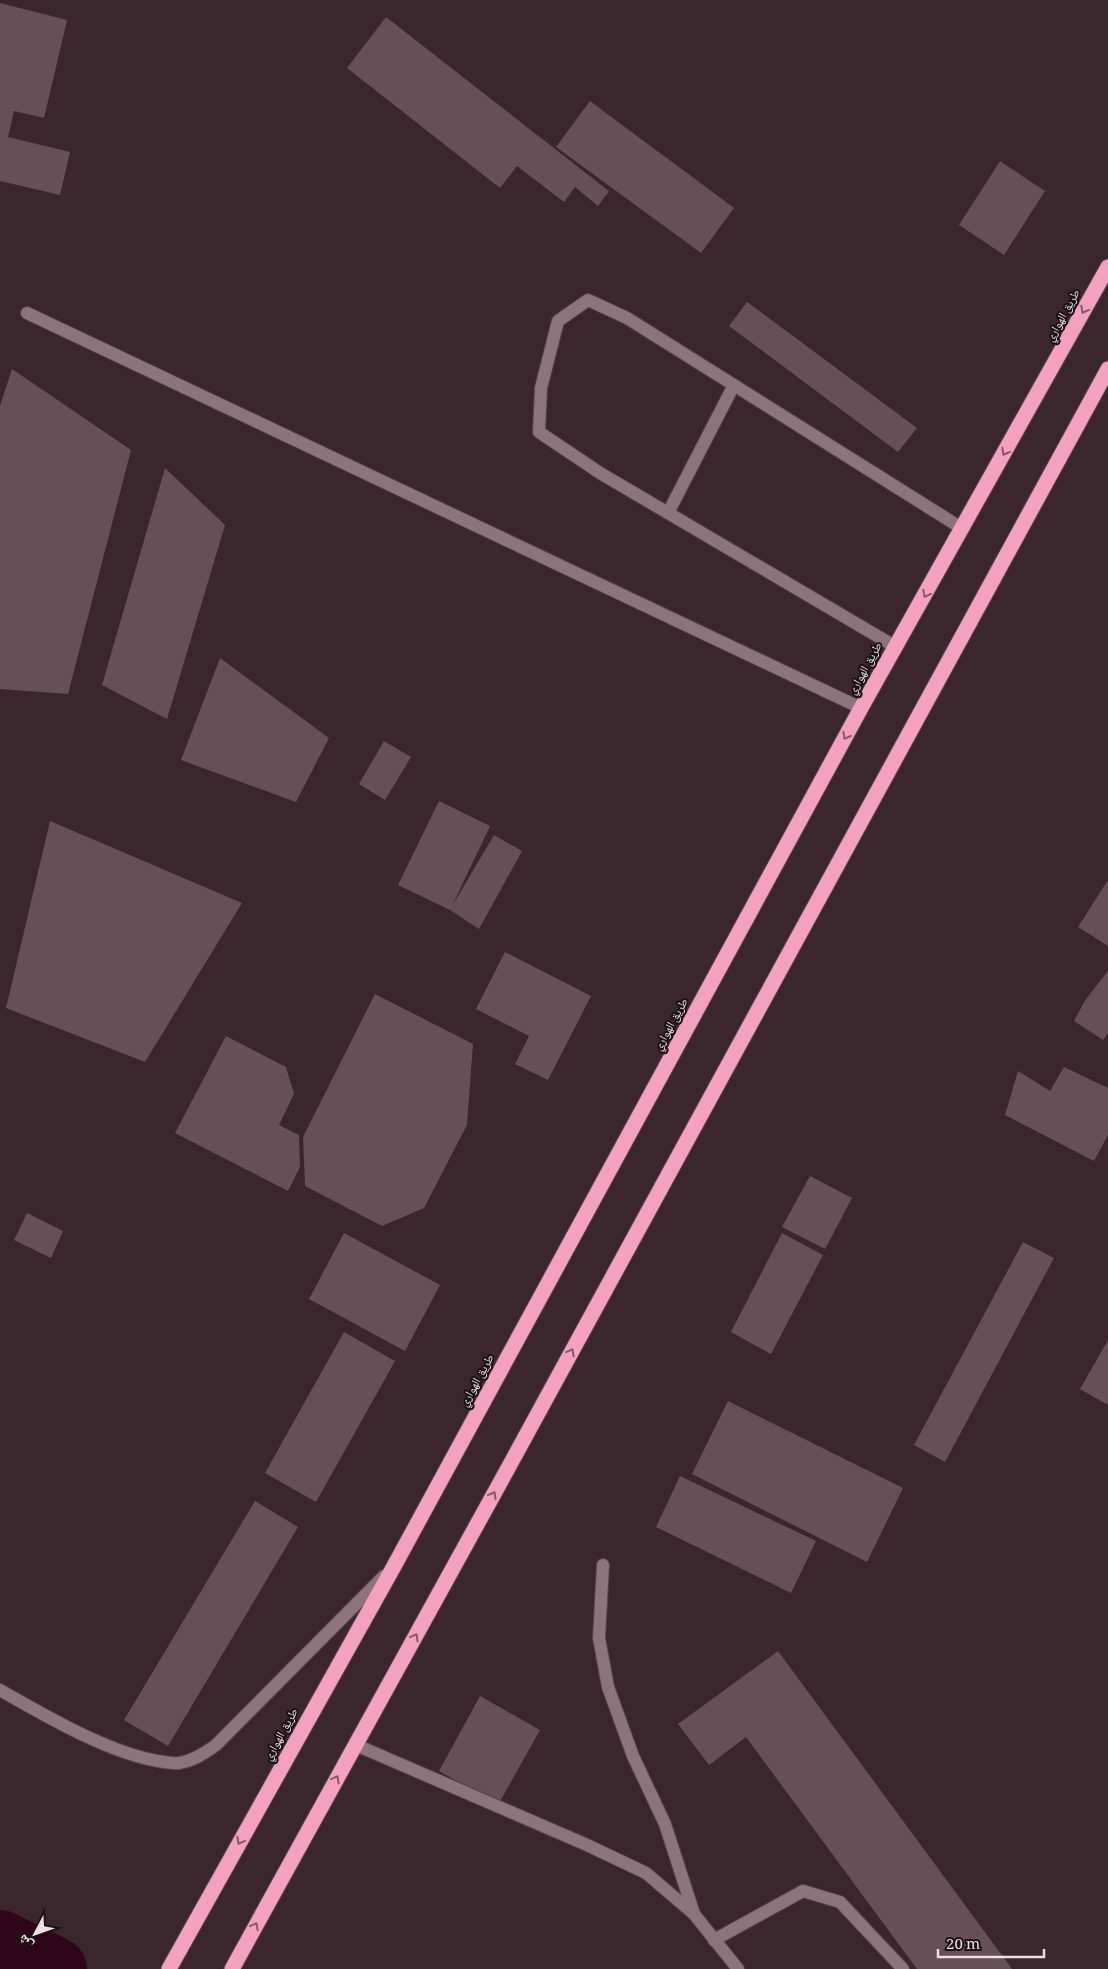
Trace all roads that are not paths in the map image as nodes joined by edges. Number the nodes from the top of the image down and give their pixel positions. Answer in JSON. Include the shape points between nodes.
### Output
{"nodes":[{"id":1,"x":1108,"y":268,"type":"edge"},
{"id":2,"x":27,"y":313,"type":"dead end"},
{"id":3,"x":1108,"y":369,"type":"edge"},
{"id":4,"x":734,"y":385,"type":"junction"},
{"id":5,"x":668,"y":512,"type":"junction"},
{"id":6,"x":962,"y":529,"type":"junction"},
{"id":7,"x":896,"y":647,"type":"junction"},
{"id":8,"x":861,"y":708,"type":"junction"},
{"id":9,"x":603,"y":1565,"type":"dead end"},
{"id":10,"x":393,"y":1568,"type":"junction"},
{"id":11,"x":0,"y":1690,"type":"edge"},
{"id":12,"x":356,"y":1745,"type":"junction"},
{"id":13,"x":694,"y":1914,"type":"junction"},
{"id":14,"x":714,"y":1940,"type":"junction"},
{"id":15,"x":170,"y":1969,"type":"edge"},
{"id":16,"x":232,"y":1969,"type":"edge"},
{"id":17,"x":738,"y":1969,"type":"edge"},
{"id":18,"x":902,"y":1969,"type":"edge"}],
"edges":[{"from":1,"to":6,"type":"highway","name":"طريق الهواري","one_way":true},
{"from":2,"to":8,"type":"street"},
{"from":12,"to":3,"type":"highway","one_way":true},
{"from":4,"to":5,"type":"street"},
{"from":4,"to":5,"type":"street","via":[[627,318],[588,300],[558,321],[541,388],[539,432],[600,473]]},
{"from":4,"to":6,"type":"street"},
{"from":5,"to":7,"type":"street"},
{"from":6,"to":7,"type":"highway","name":"طريق الهواري","one_way":true},
{"from":7,"to":8,"type":"highway","name":"طريق الهواري"},
{"from":8,"to":10,"type":"highway","name":"طريق الهواري","one_way":true},
{"from":9,"to":13,"type":"street","via":[[599,1638],[608,1687],[633,1756],[665,1824]]},
{"from":10,"to":11,"type":"street","via":[[216,1745],[196,1758],[178,1764],[124,1752],[60,1724]]},
{"from":10,"to":15,"type":"highway","name":"طريق الهواري","one_way":true},
{"from":12,"to":13,"type":"street","via":[[646,1873]]},
{"from":16,"to":12,"type":"highway","one_way":true},
{"from":13,"to":14,"type":"street"},
{"from":14,"to":17,"type":"street"},
{"from":14,"to":18,"type":"street","via":[[803,1891],[840,1902]]}]}
